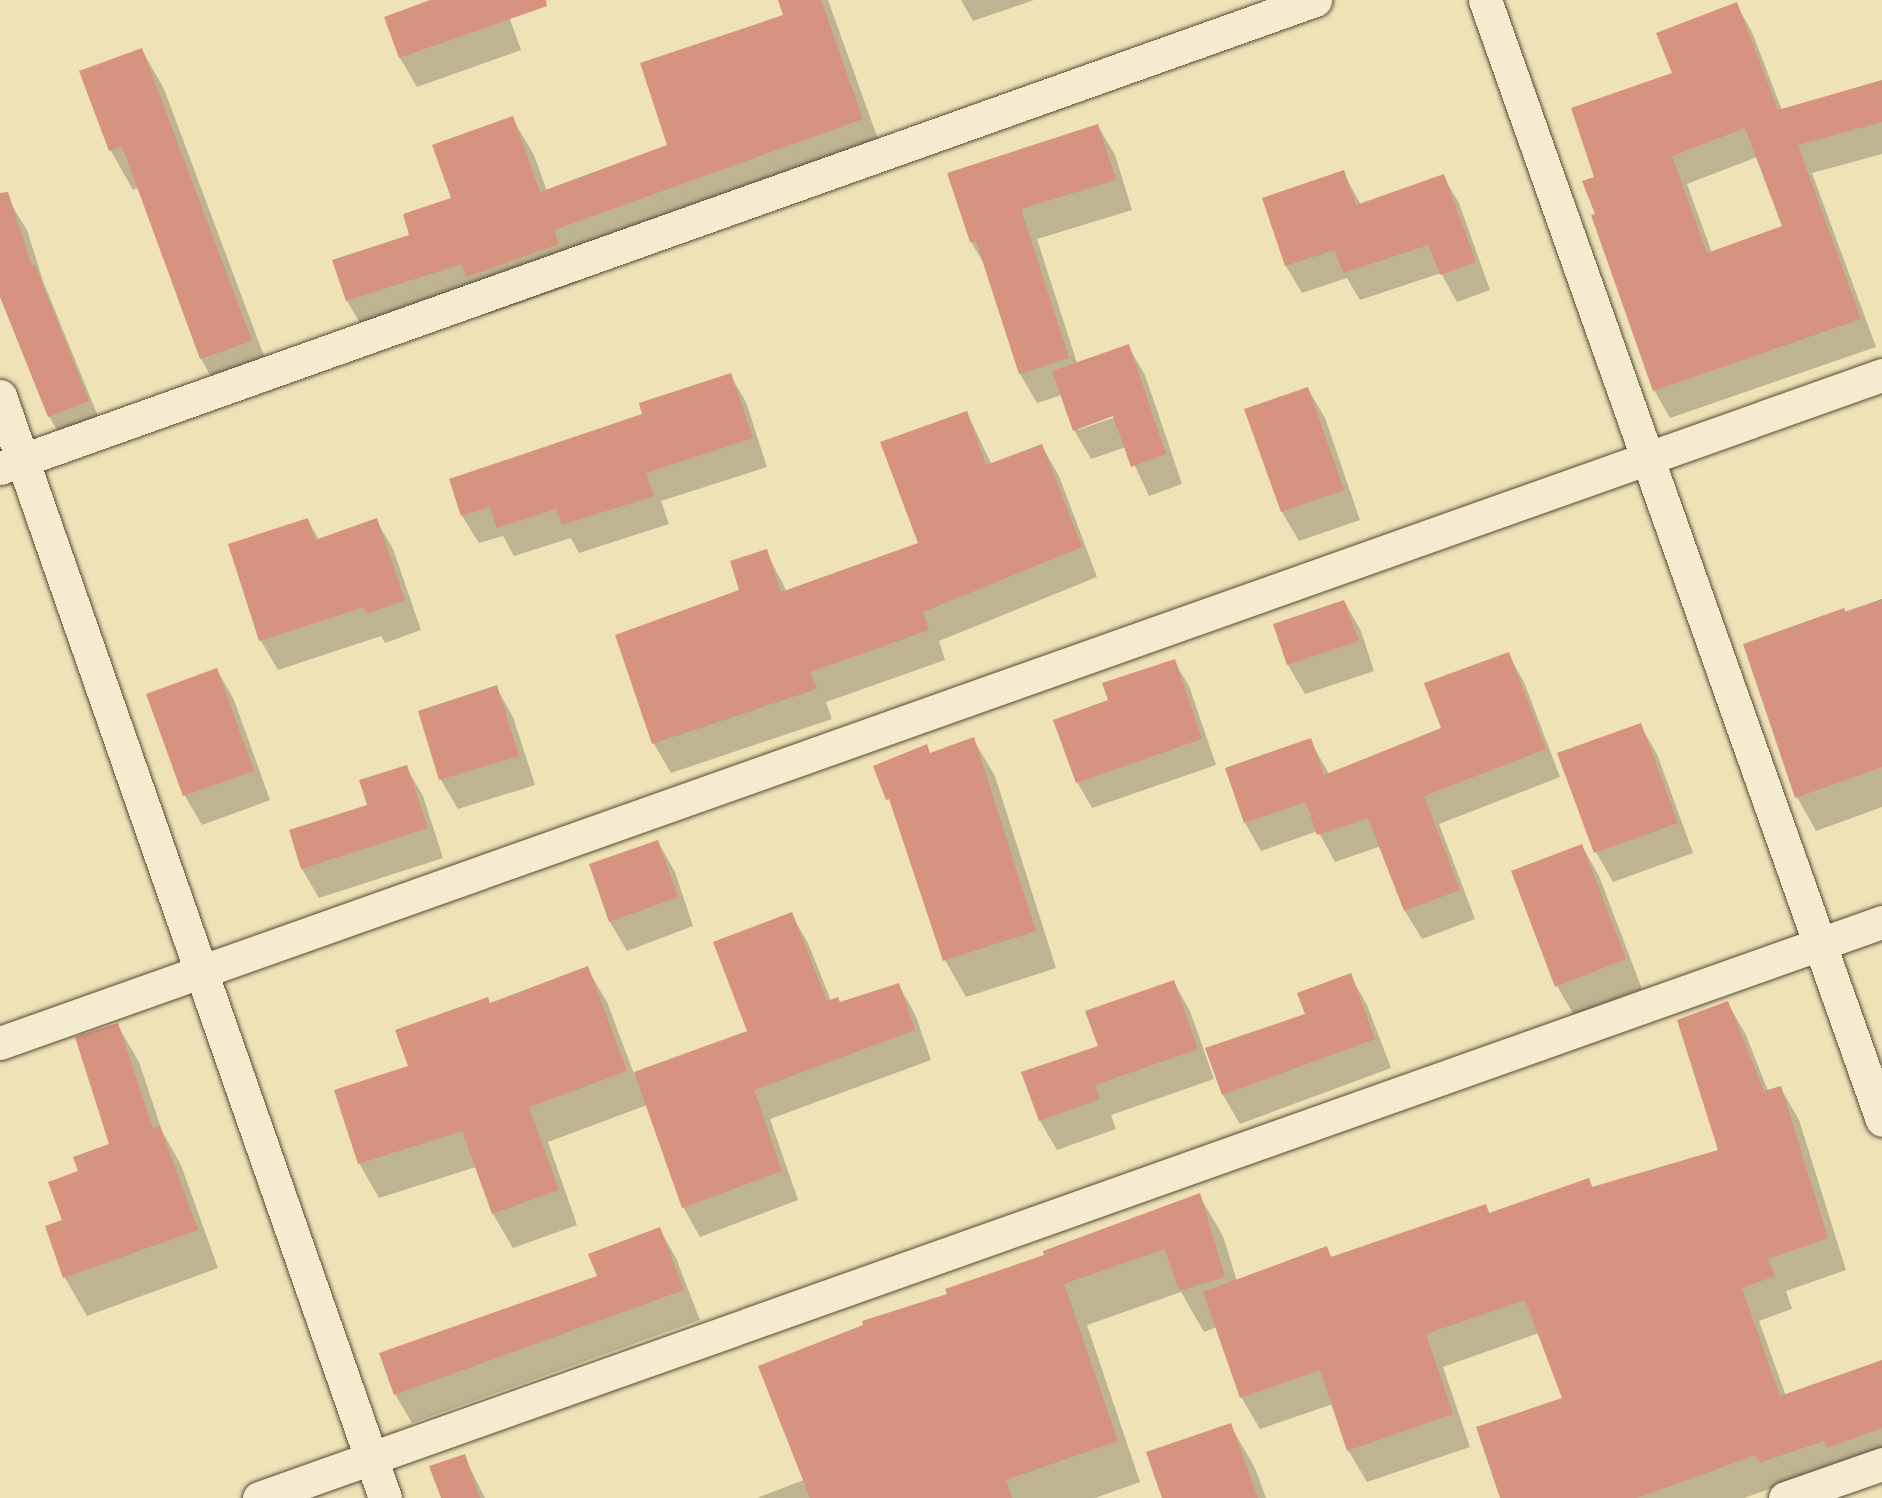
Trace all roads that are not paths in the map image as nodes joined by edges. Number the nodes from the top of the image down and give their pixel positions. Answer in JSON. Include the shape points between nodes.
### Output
{"nodes":[{"id":1,"x":1315,"y":0,"type":"edge"},
{"id":2,"x":1485,"y":0,"type":"edge"},
{"id":3,"x":1882,"y":375,"type":"edge"},
{"id":4,"x":0,"y":396,"type":"edge"},
{"id":5,"x":1648,"y":458,"type":"junction"},
{"id":6,"x":12,"y":464,"type":"edge"},
{"id":7,"x":1882,"y":922,"type":"edge"},
{"id":8,"x":1820,"y":944,"type":"junction"},
{"id":9,"x":199,"y":972,"type":"junction"},
{"id":10,"x":0,"y":1043,"type":"edge"},
{"id":11,"x":1882,"y":1120,"type":"edge"},
{"id":12,"x":370,"y":1458,"type":"junction"},
{"id":13,"x":1882,"y":1464,"type":"edge"},
{"id":14,"x":259,"y":1498,"type":"edge"},
{"id":15,"x":385,"y":1498,"type":"edge"},
{"id":16,"x":1785,"y":1498,"type":"edge"}],
"edges":[{"from":1,"to":6,"type":"street"},
{"from":2,"to":5,"type":"street"},
{"from":3,"to":5,"type":"street"},
{"from":4,"to":6,"type":"street"},
{"from":5,"to":8,"type":"street"},
{"from":5,"to":9,"type":"street"},
{"from":6,"to":9,"type":"street"},
{"from":7,"to":8,"type":"street"},
{"from":8,"to":11,"type":"street"},
{"from":8,"to":12,"type":"street"},
{"from":9,"to":10,"type":"street"},
{"from":9,"to":12,"type":"street"},
{"from":12,"to":14,"type":"street"},
{"from":12,"to":15,"type":"street"},
{"from":13,"to":16,"type":"street"}]}
